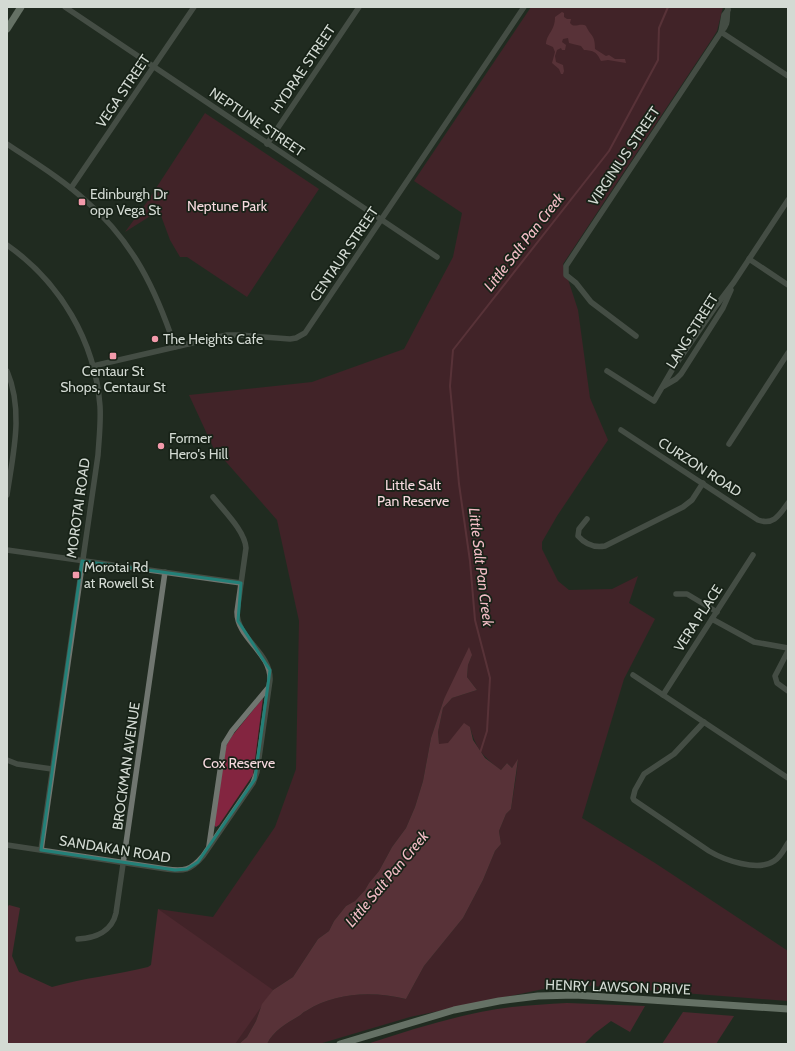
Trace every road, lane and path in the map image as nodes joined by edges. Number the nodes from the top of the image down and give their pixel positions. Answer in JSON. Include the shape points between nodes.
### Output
{"nodes":[{"id":1,"x":21,"y":7,"type":"edge"},
{"id":2,"x":65,"y":7,"type":"edge"},
{"id":3,"x":194,"y":7,"type":"edge"},
{"id":4,"x":359,"y":7,"type":"edge"},
{"id":5,"x":524,"y":7,"type":"edge"},
{"id":6,"x":728,"y":8,"type":"edge"},
{"id":7,"x":7,"y":29,"type":"edge"},
{"id":8,"x":721,"y":32,"type":"junction"},
{"id":9,"x":153,"y":67,"type":"junction"},
{"id":10,"x":788,"y":76,"type":"edge"},
{"id":11,"x":7,"y":144,"type":"edge"},
{"id":12,"x":267,"y":144,"type":"junction"},
{"id":13,"x":71,"y":188,"type":"junction"},
{"id":14,"x":788,"y":200,"type":"edge"},
{"id":15,"x":381,"y":220,"type":"junction"},
{"id":16,"x":7,"y":245,"type":"edge"},
{"id":17,"x":437,"y":257,"type":"dead end"},
{"id":18,"x":749,"y":259,"type":"junction"},
{"id":19,"x":734,"y":282,"type":"junction"},
{"id":20,"x":788,"y":285,"type":"edge"},
{"id":21,"x":636,"y":336,"type":"dead end"},
{"id":22,"x":175,"y":347,"type":"junction"},
{"id":23,"x":788,"y":353,"type":"edge"},
{"id":24,"x":93,"y":366,"type":"junction"},
{"id":25,"x":7,"y":371,"type":"edge"},
{"id":26,"x":607,"y":371,"type":"dead end"},
{"id":27,"x":663,"y":387,"type":"junction"},
{"id":28,"x":621,"y":430,"type":"dead end"},
{"id":29,"x":729,"y":444,"type":"dead end"},
{"id":30,"x":702,"y":483,"type":"junction"},
{"id":31,"x":7,"y":495,"type":"edge"},
{"id":32,"x":213,"y":497,"type":"dead end"},
{"id":33,"x":788,"y":503,"type":"edge"},
{"id":34,"x":586,"y":519,"type":"dead end"},
{"id":35,"x":7,"y":550,"type":"edge"},
{"id":36,"x":753,"y":555,"type":"dead end"},
{"id":37,"x":82,"y":561,"type":"junction"},
{"id":38,"x":165,"y":572,"type":"junction"},
{"id":39,"x":241,"y":583,"type":"junction"},
{"id":40,"x":676,"y":594,"type":"dead end"},
{"id":41,"x":717,"y":612,"type":"junction"},
{"id":42,"x":712,"y":620,"type":"junction"},
{"id":43,"x":788,"y":649,"type":"edge"},
{"id":44,"x":633,"y":675,"type":"dead end"},
{"id":45,"x":269,"y":687,"type":"junction"},
{"id":46,"x":788,"y":691,"type":"edge"},
{"id":47,"x":663,"y":695,"type":"junction"},
{"id":48,"x":704,"y":722,"type":"junction"},
{"id":49,"x":7,"y":760,"type":"edge"},
{"id":50,"x":52,"y":769,"type":"junction"},
{"id":51,"x":788,"y":778,"type":"edge"},
{"id":52,"x":788,"y":843,"type":"edge"},
{"id":53,"x":7,"y":846,"type":"edge"},
{"id":54,"x":209,"y":846,"type":"junction"},
{"id":55,"x":41,"y":850,"type":"junction"},
{"id":56,"x":124,"y":863,"type":"junction"},
{"id":57,"x":78,"y":939,"type":"dead end"},
{"id":58,"x":788,"y":1008,"type":"edge"},
{"id":59,"x":340,"y":1044,"type":"edge"}],
"edges":[{"from":1,"to":7,"type":"main road"},
{"from":2,"to":9,"type":"street","name":"NEPTUNE STREET"},
{"from":3,"to":9,"type":"street","name":"VEGA STREET"},
{"from":4,"to":12,"type":"street","name":"HYDRAE STREET"},
{"from":5,"to":15,"type":"street","name":"CENTAUR STREET"},
{"from":6,"to":8,"type":"street","name":"VIRGINIUS STREET"},
{"from":8,"to":10,"type":"street"},
{"from":8,"to":21,"type":"street","name":"VIRGINIUS STREET","via":[[566,266],[566,275],[593,304]]},
{"from":9,"to":12,"type":"street","name":"NEPTUNE STREET"},
{"from":9,"to":13,"type":"street","name":"VEGA STREET"},
{"from":11,"to":13,"type":"street"},
{"from":12,"to":15,"type":"street","name":"NEPTUNE STREET"},
{"from":13,"to":22,"type":"street","via":[[105,219],[140,265],[159,301]]},
{"from":14,"to":18,"type":"street","name":"LANG STREET"},
{"from":15,"to":17,"type":"street","name":"NEPTUNE STREET"},
{"from":15,"to":22,"type":"street","name":"CENTAUR STREET","via":[[301,336],[282,339],[233,335]]},
{"from":16,"to":24,"type":"street","name":"MOROTAI ROAD","via":[[35,268],[65,303],[80,330]]},
{"from":18,"to":19,"type":"street","name":"LANG STREET"},
{"from":18,"to":20,"type":"street"},
{"from":19,"to":27,"type":"street","name":"LANG STREET","via":[[672,370]]},
{"from":19,"to":27,"type":"street","name":"LANG STREET","via":[[723,308],[681,374]]},
{"from":22,"to":24,"type":"street","name":"CENTAUR STREET"},
{"from":23,"to":29,"type":"street"},
{"from":24,"to":37,"type":"street","name":"MOROTAI ROAD","via":[[100,407],[99,438]]},
{"from":25,"to":31,"type":"street","via":[[15,398],[16,423]]},
{"from":26,"to":27,"type":"street","name":"LANG STREET","via":[[654,401]]},
{"from":28,"to":30,"type":"street","name":"CURZON ROAD"},
{"from":30,"to":33,"type":"street","name":"CURZON ROAD","via":[[754,517],[767,522],[775,520]]},
{"from":30,"to":34,"type":"street","via":[[692,500],[678,511],[605,546],[592,545],[578,536],[579,529]]},
{"from":32,"to":39,"type":"street","name":"SANDAKAN ROAD","via":[[245,539]]},
{"from":35,"to":37,"type":"street"},
{"from":36,"to":41,"type":"street","name":"VERA PLACE"},
{"from":37,"to":38,"type":"street"},
{"from":37,"to":50,"type":"street","name":"MOROTAI ROAD"},
{"from":38,"to":39,"type":"street"},
{"from":38,"to":56,"type":"street","name":"BROCKMAN AVENUE"},
{"from":39,"to":45,"type":"street","name":"SANDAKAN ROAD","via":[[238,622],[268,665]]},
{"from":40,"to":41,"type":"street","via":[[687,594]]},
{"from":41,"to":42,"type":"street","name":"VERA PLACE"},
{"from":42,"to":43,"type":"street","via":[[754,642]]},
{"from":42,"to":47,"type":"street","name":"VERA PLACE"},
{"from":43,"to":46,"type":"street","via":[[775,676],[777,683]]},
{"from":44,"to":47,"type":"street"},
{"from":45,"to":54,"type":"street","name":"SANDAKAN ROAD","via":[[255,779]]},
{"from":45,"to":54,"type":"street","name":"SANDAKAN ROAD","via":[[224,744]]},
{"from":47,"to":48,"type":"street"},
{"from":48,"to":51,"type":"street"},
{"from":48,"to":52,"type":"street","via":[[674,754],[644,774],[635,790],[634,800],[708,851],[730,860],[754,865],[768,864],[778,858]]},
{"from":49,"to":50,"type":"street"},
{"from":50,"to":55,"type":"street","name":"MOROTAI ROAD"},
{"from":53,"to":55,"type":"street","name":"SANDAKAN ROAD"},
{"from":54,"to":56,"type":"street","name":"SANDAKAN ROAD","via":[[193,866],[182,870]]},
{"from":55,"to":56,"type":"street","name":"SANDAKAN ROAD"},
{"from":56,"to":57,"type":"street","name":"BROCKMAN AVENUE","via":[[113,921],[100,935]]},
{"from":58,"to":59,"type":"main road","name":"HENRY LAWSON DRIVE","via":[[575,995],[538,996],[454,1010]]}]}
